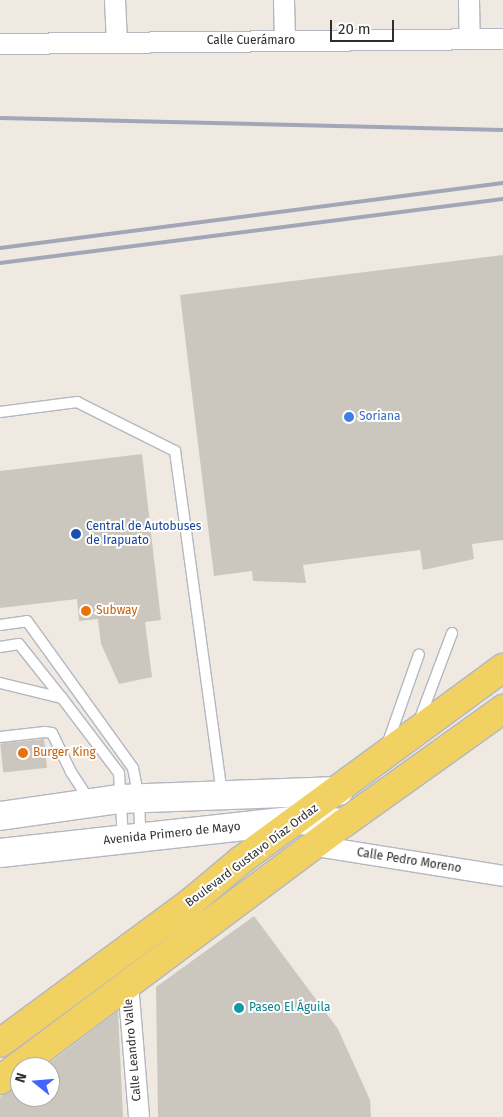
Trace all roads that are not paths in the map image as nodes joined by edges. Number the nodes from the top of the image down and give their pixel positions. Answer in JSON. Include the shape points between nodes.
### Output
{"nodes":[{"id":1,"x":115,"y":0,"type":"edge"},
{"id":2,"x":284,"y":0,"type":"edge"},
{"id":3,"x":469,"y":0,"type":"edge"},
{"id":4,"x":470,"y":39,"type":"junction"},
{"id":5,"x":503,"y":39,"type":"edge"},
{"id":6,"x":285,"y":41,"type":"junction"},
{"id":7,"x":117,"y":42,"type":"junction"},
{"id":8,"x":0,"y":44,"type":"edge"},
{"id":9,"x":0,"y":412,"type":"edge"},
{"id":10,"x":0,"y":625,"type":"edge"},
{"id":11,"x":452,"y":633,"type":"dead end"},
{"id":12,"x":0,"y":647,"type":"edge"},
{"id":13,"x":419,"y":654,"type":"dead end"},
{"id":14,"x":503,"y":668,"type":"edge"},
{"id":15,"x":0,"y":683,"type":"edge"},
{"id":16,"x":62,"y":698,"type":"junction"},
{"id":17,"x":503,"y":709,"type":"edge"},
{"id":18,"x":413,"y":735,"type":"junction"},
{"id":19,"x":0,"y":737,"type":"edge"},
{"id":20,"x":382,"y":758,"type":"junction"},
{"id":21,"x":339,"y":791,"type":"junction"},
{"id":22,"x":222,"y":794,"type":"junction"},
{"id":23,"x":130,"y":799,"type":"junction"},
{"id":24,"x":91,"y":803,"type":"junction"},
{"id":25,"x":0,"y":816,"type":"edge"},
{"id":26,"x":298,"y":820,"type":"junction"},
{"id":27,"x":344,"y":823,"type":"junction"},
{"id":28,"x":132,"y":838,"type":"junction"},
{"id":29,"x":316,"y":846,"type":"junction"},
{"id":30,"x":0,"y":853,"type":"edge"},
{"id":31,"x":503,"y":876,"type":"edge"},
{"id":32,"x":128,"y":983,"type":"junction"},
{"id":33,"x":0,"y":1043,"type":"edge"},
{"id":34,"x":0,"y":1080,"type":"edge"},
{"id":35,"x":139,"y":1117,"type":"edge"}],
"edges":[{"from":1,"to":7,"type":"street"},
{"from":2,"to":6,"type":"street"},
{"from":3,"to":4,"type":"street"},
{"from":4,"to":5,"type":"street","name":"Calle Cuerámaro"},
{"from":4,"to":6,"type":"street","name":"Calle Cuerámaro"},
{"from":6,"to":7,"type":"street","name":"Calle Cuerámaro"},
{"from":7,"to":8,"type":"street","name":"Calle Cuerámaro"},
{"from":9,"to":22,"type":"lane","via":[[77,402],[175,451]]},
{"from":10,"to":23,"type":"lane","via":[[28,621],[133,768]]},
{"from":11,"to":18,"type":"lane"},
{"from":12,"to":16,"type":"lane","via":[[19,644]]},
{"from":13,"to":20,"type":"lane"},
{"from":14,"to":18,"type":"main road","name":"Boulevard Gustavo Díaz Ordaz"},
{"from":15,"to":16,"type":"lane"},
{"from":16,"to":23,"type":"lane","via":[[119,773]]},
{"from":17,"to":27,"type":"main road"},
{"from":18,"to":20,"type":"main road","name":"Boulevard Gustavo Díaz Ordaz"},
{"from":19,"to":24,"type":"lane","via":[[52,733]]},
{"from":20,"to":21,"type":"main road","name":"Boulevard Gustavo Díaz Ordaz"},
{"from":21,"to":22,"type":"street"},
{"from":21,"to":26,"type":"main road","name":"Boulevard Gustavo Díaz Ordaz"},
{"from":22,"to":23,"type":"street"},
{"from":23,"to":24,"type":"street"},
{"from":23,"to":28,"type":"lane"},
{"from":23,"to":28,"type":"lane"},
{"from":24,"to":25,"type":"street"},
{"from":26,"to":27,"type":"street","name":"Avenida Primero de Mayo"},
{"from":26,"to":28,"type":"street","name":"Avenida Primero de Mayo"},
{"from":26,"to":33,"type":"main road","name":"Boulevard Gustavo Díaz Ordaz"},
{"from":27,"to":29,"type":"main road"},
{"from":28,"to":30,"type":"street","name":"Avenida Primero de Mayo"},
{"from":29,"to":31,"type":"street","name":"Calle Pedro Moreno"},
{"from":29,"to":32,"type":"main road"},
{"from":32,"to":34,"type":"main road"},
{"from":32,"to":35,"type":"street","name":"Calle Leandro Valle"}]}
